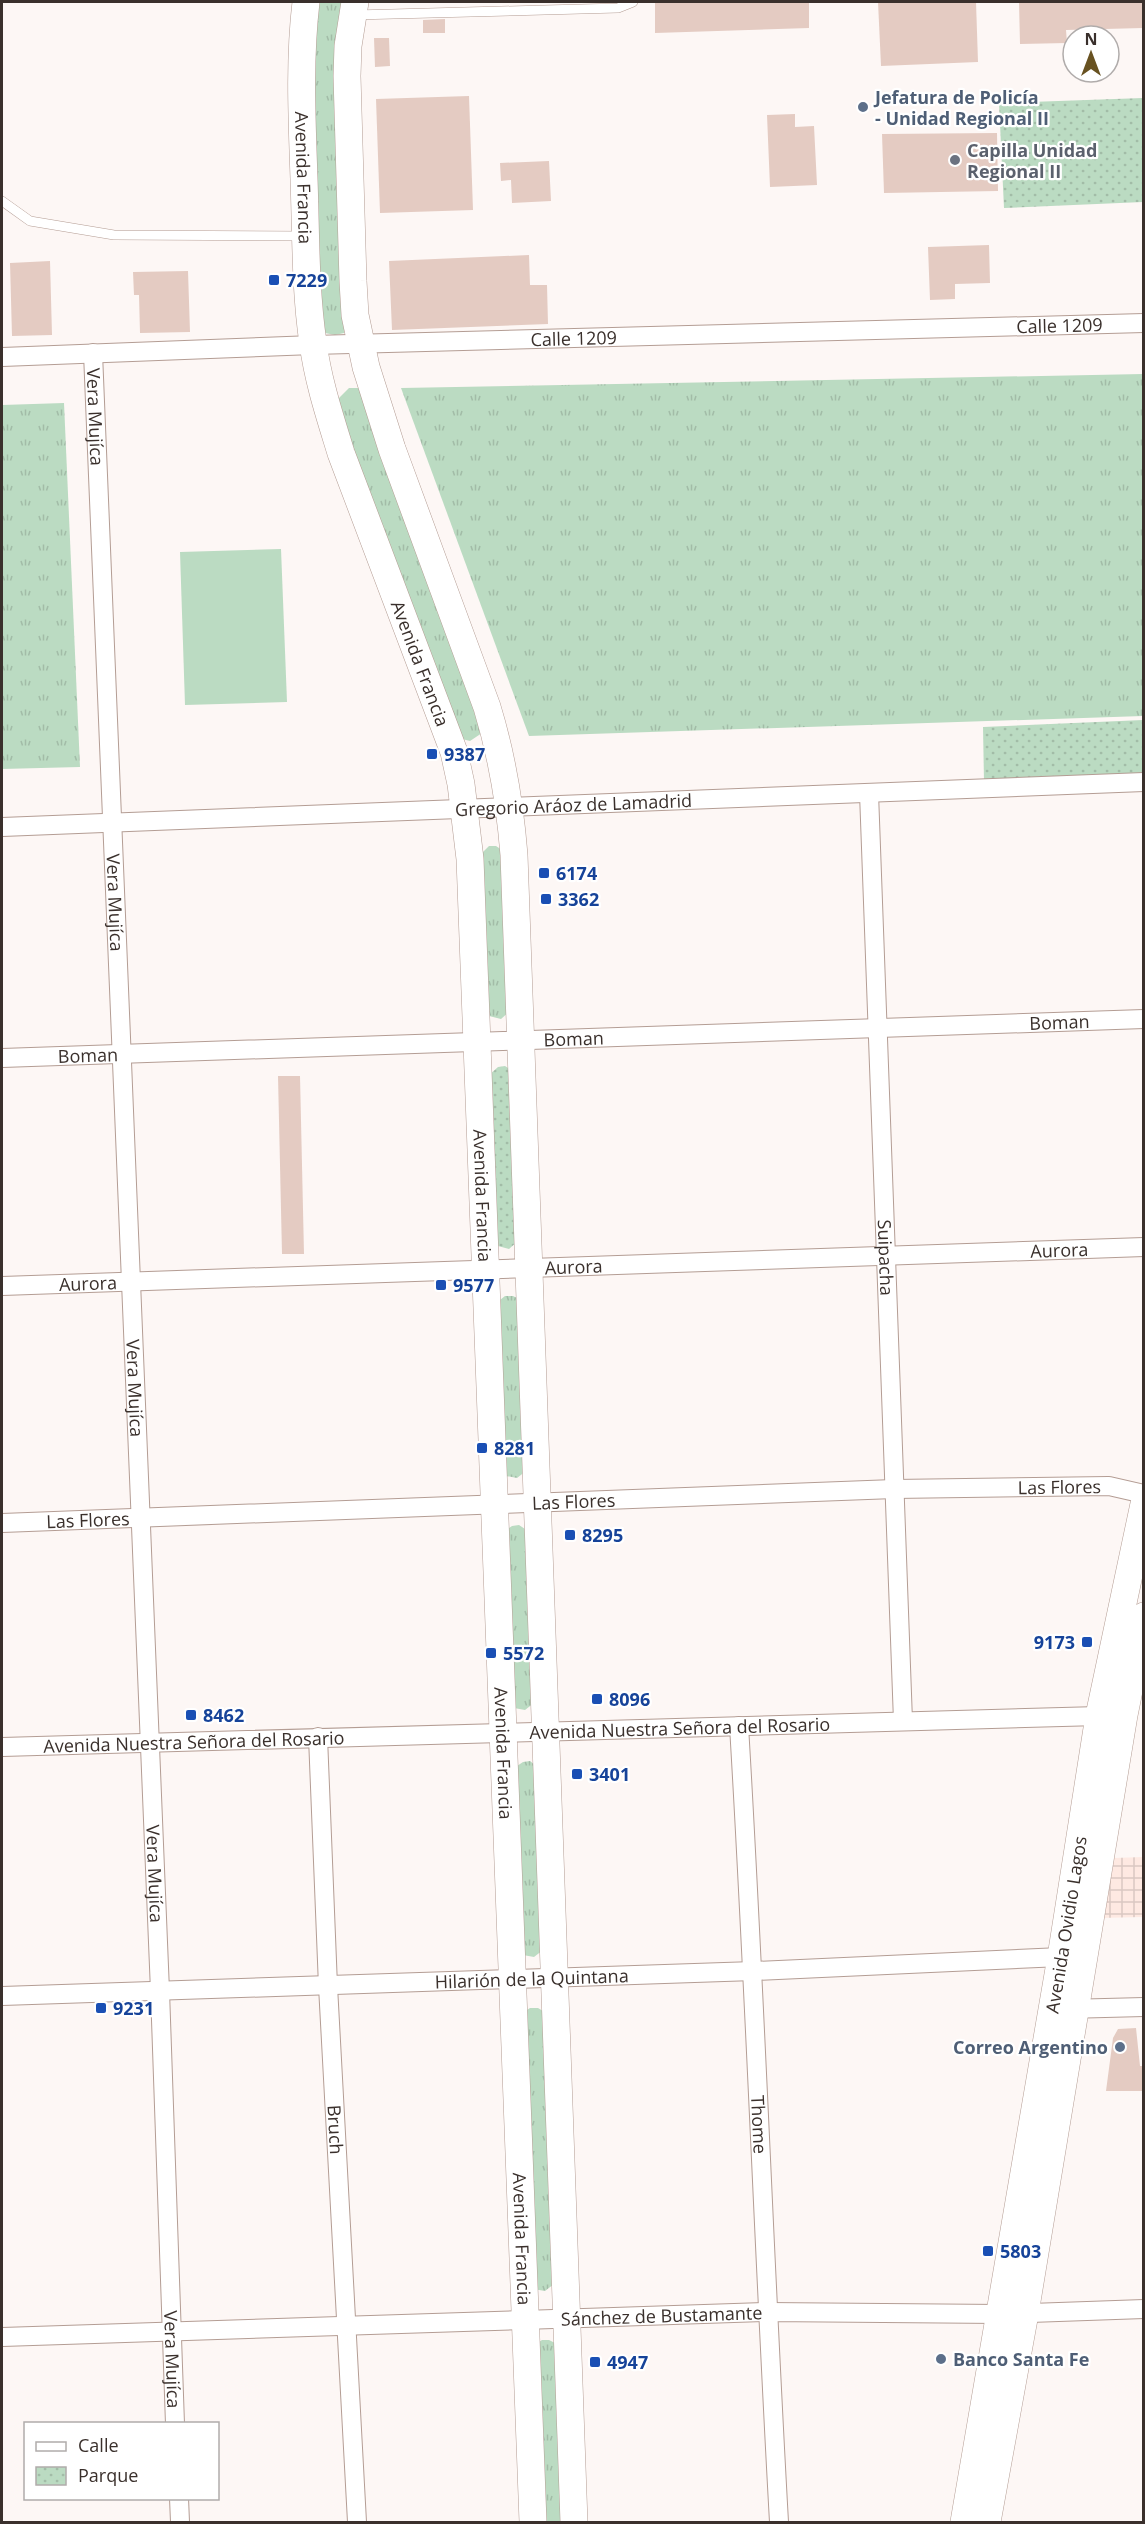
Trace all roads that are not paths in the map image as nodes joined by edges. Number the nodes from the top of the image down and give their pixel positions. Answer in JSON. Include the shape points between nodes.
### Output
{"nodes":[{"id":1,"x":306,"y":2,"type":"edge"},
{"id":2,"x":633,"y":2,"type":"edge"},
{"id":3,"x":503,"y":6,"type":"edge"},
{"id":4,"x":354,"y":8,"type":"edge"},
{"id":5,"x":2,"y":201,"type":"edge"},
{"id":6,"x":306,"y":236,"type":"junction"},
{"id":7,"x":1143,"y":323,"type":"edge"},
{"id":8,"x":361,"y":344,"type":"junction"},
{"id":9,"x":313,"y":345,"type":"junction"},
{"id":10,"x":93,"y":353,"type":"junction"},
{"id":11,"x":2,"y":357,"type":"edge"},
{"id":12,"x":1143,"y":782,"type":"edge"},
{"id":13,"x":869,"y":793,"type":"junction"},
{"id":14,"x":510,"y":807,"type":"junction"},
{"id":15,"x":465,"y":809,"type":"junction"},
{"id":16,"x":112,"y":823,"type":"junction"},
{"id":17,"x":2,"y":827,"type":"edge"},
{"id":18,"x":1143,"y":1019,"type":"edge"},
{"id":19,"x":876,"y":1028,"type":"junction"},
{"id":20,"x":521,"y":1040,"type":"junction"},
{"id":21,"x":477,"y":1041,"type":"junction"},
{"id":22,"x":121,"y":1054,"type":"junction"},
{"id":23,"x":2,"y":1058,"type":"edge"},
{"id":24,"x":1143,"y":1247,"type":"edge"},
{"id":25,"x":884,"y":1255,"type":"junction"},
{"id":26,"x":529,"y":1268,"type":"junction"},
{"id":27,"x":486,"y":1270,"type":"junction"},
{"id":28,"x":131,"y":1283,"type":"junction"},
{"id":29,"x":2,"y":1286,"type":"edge"},
{"id":30,"x":894,"y":1489,"type":"junction"},
{"id":31,"x":1143,"y":1494,"type":"edge"},
{"id":32,"x":538,"y":1503,"type":"junction"},
{"id":33,"x":1143,"y":1504,"type":"edge"},
{"id":34,"x":495,"y":1505,"type":"junction"},
{"id":35,"x":140,"y":1518,"type":"junction"},
{"id":36,"x":2,"y":1523,"type":"edge"},
{"id":37,"x":1143,"y":1616,"type":"edge"},
{"id":38,"x":1122,"y":1715,"type":"edge"},
{"id":39,"x":903,"y":1721,"type":"junction"},
{"id":40,"x":739,"y":1726,"type":"junction"},
{"id":41,"x":546,"y":1731,"type":"junction"},
{"id":42,"x":504,"y":1732,"type":"junction"},
{"id":43,"x":318,"y":1737,"type":"junction"},
{"id":44,"x":148,"y":1743,"type":"junction"},
{"id":45,"x":2,"y":1747,"type":"edge"},
{"id":46,"x":1061,"y":1957,"type":"junction"},
{"id":47,"x":753,"y":1971,"type":"junction"},
{"id":48,"x":555,"y":1978,"type":"junction"},
{"id":49,"x":513,"y":1979,"type":"junction"},
{"id":50,"x":328,"y":1986,"type":"junction"},
{"id":51,"x":160,"y":1991,"type":"junction"},
{"id":52,"x":2,"y":1996,"type":"edge"},
{"id":53,"x":1143,"y":2007,"type":"edge"},
{"id":54,"x":1063,"y":2009,"type":"junction"},
{"id":55,"x":1143,"y":2309,"type":"edge"},
{"id":56,"x":767,"y":2312,"type":"junction"},
{"id":57,"x":1012,"y":2313,"type":"junction"},
{"id":58,"x":567,"y":2318,"type":"junction"},
{"id":59,"x":525,"y":2320,"type":"junction"},
{"id":60,"x":347,"y":2327,"type":"junction"},
{"id":61,"x":170,"y":2332,"type":"junction"},
{"id":62,"x":2,"y":2337,"type":"edge"},
{"id":63,"x":175,"y":2422,"type":"edge"},
{"id":64,"x":179,"y":2500,"type":"edge"},
{"id":65,"x":180,"y":2523,"type":"edge"},
{"id":66,"x":357,"y":2523,"type":"edge"},
{"id":67,"x":533,"y":2523,"type":"edge"},
{"id":68,"x":574,"y":2523,"type":"edge"},
{"id":69,"x":779,"y":2523,"type":"edge"},
{"id":70,"x":964,"y":2523,"type":"edge"},
{"id":71,"x":987,"y":2523,"type":"edge"}],
"edges":[{"from":1,"to":6,"type":"street","name":"Avenida Francia","via":[[302,78]]},
{"from":2,"to":3,"type":"lane","via":[[618,8]]},
{"from":3,"to":4,"type":"lane"},
{"from":4,"to":8,"type":"street","via":[[347,76],[353,281]]},
{"from":5,"to":6,"type":"lane","via":[[30,221],[114,235]]},
{"from":6,"to":9,"type":"street","name":"Avenida Francia"},
{"from":7,"to":8,"type":"street","name":"Calle 1209"},
{"from":8,"to":9,"type":"street","name":"Calle 1209"},
{"from":8,"to":14,"type":"street","via":[[374,396],[487,707]]},
{"from":9,"to":10,"type":"street","name":"Calle 1209"},
{"from":9,"to":15,"type":"street","name":"Avenida Francia","via":[[342,453],[454,752]]},
{"from":10,"to":11,"type":"street","name":"Calle 1209"},
{"from":10,"to":16,"type":"street","name":"Vera Mujíca"},
{"from":12,"to":13,"type":"street","name":"Gregorio Aráoz de Lamadrid"},
{"from":13,"to":14,"type":"street","name":"Gregorio Aráoz de Lamadrid"},
{"from":13,"to":19,"type":"street","name":"Suipacha"},
{"from":14,"to":15,"type":"street","name":"Gregorio Aráoz de Lamadrid"},
{"from":14,"to":20,"type":"street"},
{"from":15,"to":16,"type":"street","name":"Gregorio Aráoz de Lamadrid"},
{"from":15,"to":21,"type":"street","name":"Avenida Francia"},
{"from":16,"to":17,"type":"street","name":"Gregorio Aráoz de Lamadrid"},
{"from":16,"to":22,"type":"street","name":"Vera Mujíca"},
{"from":18,"to":19,"type":"street","name":"Boman"},
{"from":19,"to":20,"type":"street","name":"Boman"},
{"from":19,"to":25,"type":"street","name":"Suipacha"},
{"from":20,"to":21,"type":"street","name":"Boman"},
{"from":20,"to":26,"type":"street"},
{"from":21,"to":22,"type":"street","name":"Boman"},
{"from":21,"to":27,"type":"street","name":"Avenida Francia"},
{"from":22,"to":23,"type":"street","name":"Boman"},
{"from":22,"to":28,"type":"street","name":"Vera Mujíca"},
{"from":24,"to":25,"type":"street","name":"Aurora"},
{"from":25,"to":26,"type":"street","name":"Aurora"},
{"from":25,"to":30,"type":"street","name":"Suipacha"},
{"from":26,"to":27,"type":"street","name":"Aurora"},
{"from":26,"to":32,"type":"street"},
{"from":27,"to":28,"type":"street","name":"Aurora"},
{"from":27,"to":34,"type":"street","name":"Avenida Francia"},
{"from":28,"to":29,"type":"street","name":"Aurora"},
{"from":28,"to":35,"type":"street","name":"Vera Mujíca"},
{"from":30,"to":31,"type":"street","name":"Las Flores","via":[[1109,1486]]},
{"from":30,"to":32,"type":"street","name":"Las Flores"},
{"from":30,"to":39,"type":"street","name":"Suipacha"},
{"from":32,"to":34,"type":"street","name":"Las Flores"},
{"from":32,"to":41,"type":"street"},
{"from":33,"to":38,"type":"street","name":"Avenida Ovidio Lagos"},
{"from":34,"to":35,"type":"street","name":"Las Flores"},
{"from":34,"to":42,"type":"street","name":"Avenida Francia"},
{"from":35,"to":36,"type":"street","name":"Las Flores"},
{"from":35,"to":44,"type":"street","name":"Vera Mujíca"},
{"from":37,"to":38,"type":"street","name":"Avenida Ovidio Lagos"},
{"from":38,"to":39,"type":"street","name":"Avenida Nuestra Señora del Rosario"},
{"from":38,"to":46,"type":"street","name":"Avenida Ovidio Lagos"},
{"from":38,"to":54,"type":"street","name":"Avenida Ovidio Lagos"},
{"from":39,"to":40,"type":"street","name":"Avenida Nuestra Señora del Rosario"},
{"from":40,"to":41,"type":"street","name":"Avenida Nuestra Señora del Rosario"},
{"from":40,"to":47,"type":"street","name":"Thome"},
{"from":41,"to":42,"type":"street","name":"Avenida Nuestra Señora del Rosario"},
{"from":41,"to":48,"type":"street"},
{"from":42,"to":43,"type":"street","name":"Avenida Nuestra Señora del Rosario"},
{"from":42,"to":49,"type":"street","name":"Avenida Francia"},
{"from":43,"to":44,"type":"street","name":"Avenida Nuestra Señora del Rosario"},
{"from":43,"to":50,"type":"street","name":"Bruch"},
{"from":44,"to":45,"type":"street","name":"Avenida Nuestra Señora del Rosario"},
{"from":44,"to":51,"type":"street","name":"Vera Mujíca"},
{"from":46,"to":47,"type":"street","name":"Hilarión de la Quintana"},
{"from":46,"to":54,"type":"street","name":"Avenida Ovidio Lagos"},
{"from":47,"to":48,"type":"street","name":"Hilarión de la Quintana"},
{"from":47,"to":56,"type":"street","name":"Thome"},
{"from":48,"to":49,"type":"street","name":"Hilarión de la Quintana"},
{"from":48,"to":58,"type":"street"},
{"from":49,"to":50,"type":"street","name":"Hilarión de la Quintana"},
{"from":49,"to":59,"type":"street","name":"Avenida Francia"},
{"from":50,"to":51,"type":"street","name":"Hilarión de la Quintana"},
{"from":50,"to":60,"type":"street","name":"Bruch"},
{"from":51,"to":52,"type":"street","name":"Hilarión de la Quintana"},
{"from":51,"to":61,"type":"street","name":"Vera Mujíca"},
{"from":53,"to":54,"type":"street"},
{"from":54,"to":57,"type":"street","name":"Avenida Ovidio Lagos"},
{"from":55,"to":57,"type":"street","name":"Sánchez de Bustamante"},
{"from":56,"to":57,"type":"street","name":"Sánchez de Bustamante"},
{"from":56,"to":58,"type":"street","name":"Sánchez de Bustamante"},
{"from":56,"to":69,"type":"street","name":"Thome"},
{"from":57,"to":70,"type":"street","name":"Avenida Ovidio Lagos"},
{"from":57,"to":71,"type":"street","name":"Avenida Ovidio Lagos"},
{"from":58,"to":59,"type":"street","name":"Sánchez de Bustamante"},
{"from":58,"to":68,"type":"street"},
{"from":59,"to":60,"type":"street","name":"Sánchez de Bustamante"},
{"from":59,"to":67,"type":"street","name":"Avenida Francia"},
{"from":60,"to":61,"type":"street","name":"Sánchez de Bustamante"},
{"from":60,"to":66,"type":"street","name":"Bruch"},
{"from":61,"to":62,"type":"street","name":"Sánchez de Bustamante"},
{"from":61,"to":63,"type":"street","name":"Vera Mujíca"},
{"from":64,"to":65,"type":"street"}]}
